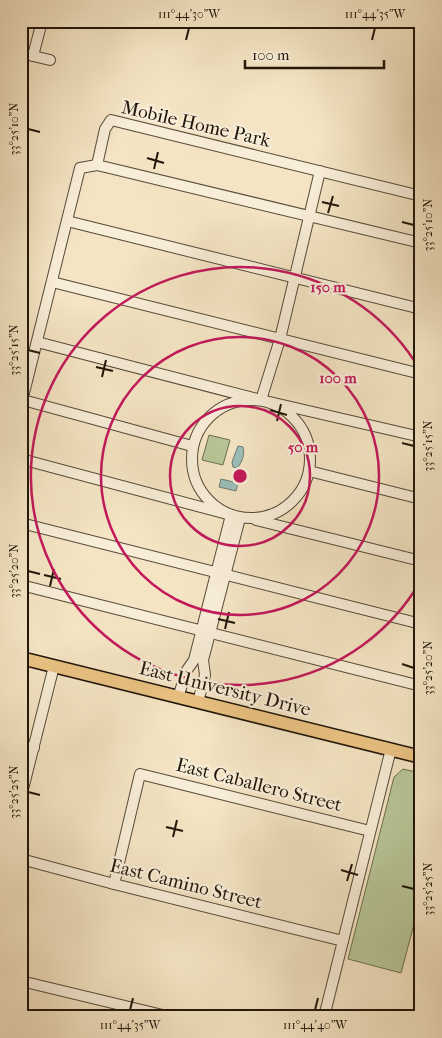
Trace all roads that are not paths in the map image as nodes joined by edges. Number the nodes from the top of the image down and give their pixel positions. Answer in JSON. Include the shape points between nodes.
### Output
{"nodes":[{"id":1,"x":42,"y":21,"type":"edge"},
{"id":2,"x":21,"y":53,"type":"edge"},
{"id":3,"x":33,"y":56,"type":"junction"},
{"id":4,"x":50,"y":60,"type":"dead end"},
{"id":5,"x":97,"y":166,"type":"junction"},
{"id":6,"x":320,"y":171,"type":"junction"},
{"id":7,"x":421,"y":196,"type":"edge"},
{"id":8,"x":309,"y":216,"type":"junction"},
{"id":9,"x":67,"y":221,"type":"junction"},
{"id":10,"x":421,"y":244,"type":"edge"},
{"id":11,"x":295,"y":278,"type":"junction"},
{"id":12,"x":52,"y":282,"type":"junction"},
{"id":13,"x":421,"y":310,"type":"edge"},
{"id":14,"x":280,"y":339,"type":"junction"},
{"id":15,"x":37,"y":342,"type":"junction"},
{"id":16,"x":421,"y":374,"type":"edge"},
{"id":17,"x":261,"y":400,"type":"junction"},
{"id":18,"x":22,"y":403,"type":"edge"},
{"id":19,"x":421,"y":437,"type":"edge"},
{"id":20,"x":192,"y":446,"type":"junction"},
{"id":21,"x":21,"y":459,"type":"edge"},
{"id":22,"x":309,"y":471,"type":"junction"},
{"id":23,"x":421,"y":499,"type":"edge"},
{"id":24,"x":240,"y":517,"type":"junction"},
{"id":25,"x":21,"y":523,"type":"edge"},
{"id":26,"x":421,"y":562,"type":"edge"},
{"id":27,"x":221,"y":573,"type":"junction"},
{"id":28,"x":21,"y":585,"type":"edge"},
{"id":29,"x":421,"y":624,"type":"edge"},
{"id":30,"x":206,"y":630,"type":"junction"},
{"id":31,"x":21,"y":658,"type":"edge"},
{"id":32,"x":54,"y":666,"type":"junction"},
{"id":33,"x":421,"y":686,"type":"edge"},
{"id":34,"x":178,"y":697,"type":"junction"},
{"id":35,"x":198,"y":702,"type":"junction"},
{"id":36,"x":21,"y":744,"type":"edge"},
{"id":37,"x":34,"y":748,"type":"junction"},
{"id":38,"x":391,"y":749,"type":"junction"},
{"id":39,"x":421,"y":756,"type":"edge"},
{"id":40,"x":21,"y":796,"type":"edge"},
{"id":41,"x":370,"y":831,"type":"junction"},
{"id":42,"x":21,"y":859,"type":"edge"},
{"id":43,"x":114,"y":884,"type":"junction"},
{"id":44,"x":343,"y":941,"type":"junction"},
{"id":45,"x":21,"y":982,"type":"edge"},
{"id":46,"x":172,"y":1017,"type":"edge"},
{"id":47,"x":324,"y":1017,"type":"edge"}],
"edges":[{"from":1,"to":3,"type":"street"},
{"from":2,"to":3,"type":"street"},
{"from":3,"to":4,"type":"street"},
{"from":5,"to":6,"type":"street","name":"Mobile Home Park","via":[[111,120]]},
{"from":5,"to":8,"type":"street"},
{"from":5,"to":9,"type":"street","via":[[80,168]]},
{"from":6,"to":7,"type":"street","name":"Mobile Home Park"},
{"from":6,"to":8,"type":"street"},
{"from":8,"to":10,"type":"street"},
{"from":8,"to":11,"type":"street"},
{"from":9,"to":11,"type":"street"},
{"from":9,"to":12,"type":"street"},
{"from":11,"to":13,"type":"street"},
{"from":11,"to":14,"type":"street"},
{"from":12,"to":14,"type":"street"},
{"from":12,"to":15,"type":"street"},
{"from":14,"to":16,"type":"street"},
{"from":14,"to":17,"type":"street"},
{"from":15,"to":17,"type":"street"},
{"from":15,"to":18,"type":"street"},
{"from":17,"to":19,"type":"street"},
{"from":17,"to":20,"type":"street","via":[[225,405],[199,429]]},
{"from":17,"to":22,"type":"street","via":[[294,418],[305,434],[310,452]]},
{"from":18,"to":20,"type":"street"},
{"from":20,"to":24,"type":"street","via":[[195,480],[210,501]]},
{"from":21,"to":24,"type":"street"},
{"from":22,"to":23,"type":"street"},
{"from":22,"to":24,"type":"street","via":[[302,490],[288,505],[270,515]]},
{"from":24,"to":26,"type":"street"},
{"from":24,"to":27,"type":"street"},
{"from":25,"to":27,"type":"street"},
{"from":27,"to":29,"type":"street"},
{"from":27,"to":30,"type":"street"},
{"from":28,"to":30,"type":"street"},
{"from":30,"to":33,"type":"street"},
{"from":30,"to":34,"type":"street"},
{"from":30,"to":35,"type":"street","via":[[205,675]]},
{"from":31,"to":32,"type":"main road","name":"East University Drive"},
{"from":32,"to":34,"type":"main road","name":"East University Drive"},
{"from":32,"to":37,"type":"street"},
{"from":34,"to":35,"type":"main road","name":"East University Drive"},
{"from":35,"to":38,"type":"main road","name":"East University Drive"},
{"from":36,"to":37,"type":"street"},
{"from":37,"to":40,"type":"street"},
{"from":38,"to":39,"type":"main road","name":"East University Drive"},
{"from":38,"to":41,"type":"street"},
{"from":41,"to":43,"type":"street","name":"East Caballero Street","via":[[140,774]]},
{"from":41,"to":44,"type":"street"},
{"from":42,"to":43,"type":"street","name":"East Camino Street"},
{"from":43,"to":44,"type":"street","name":"East Camino Street"},
{"from":44,"to":47,"type":"street"},
{"from":45,"to":46,"type":"street"}]}
